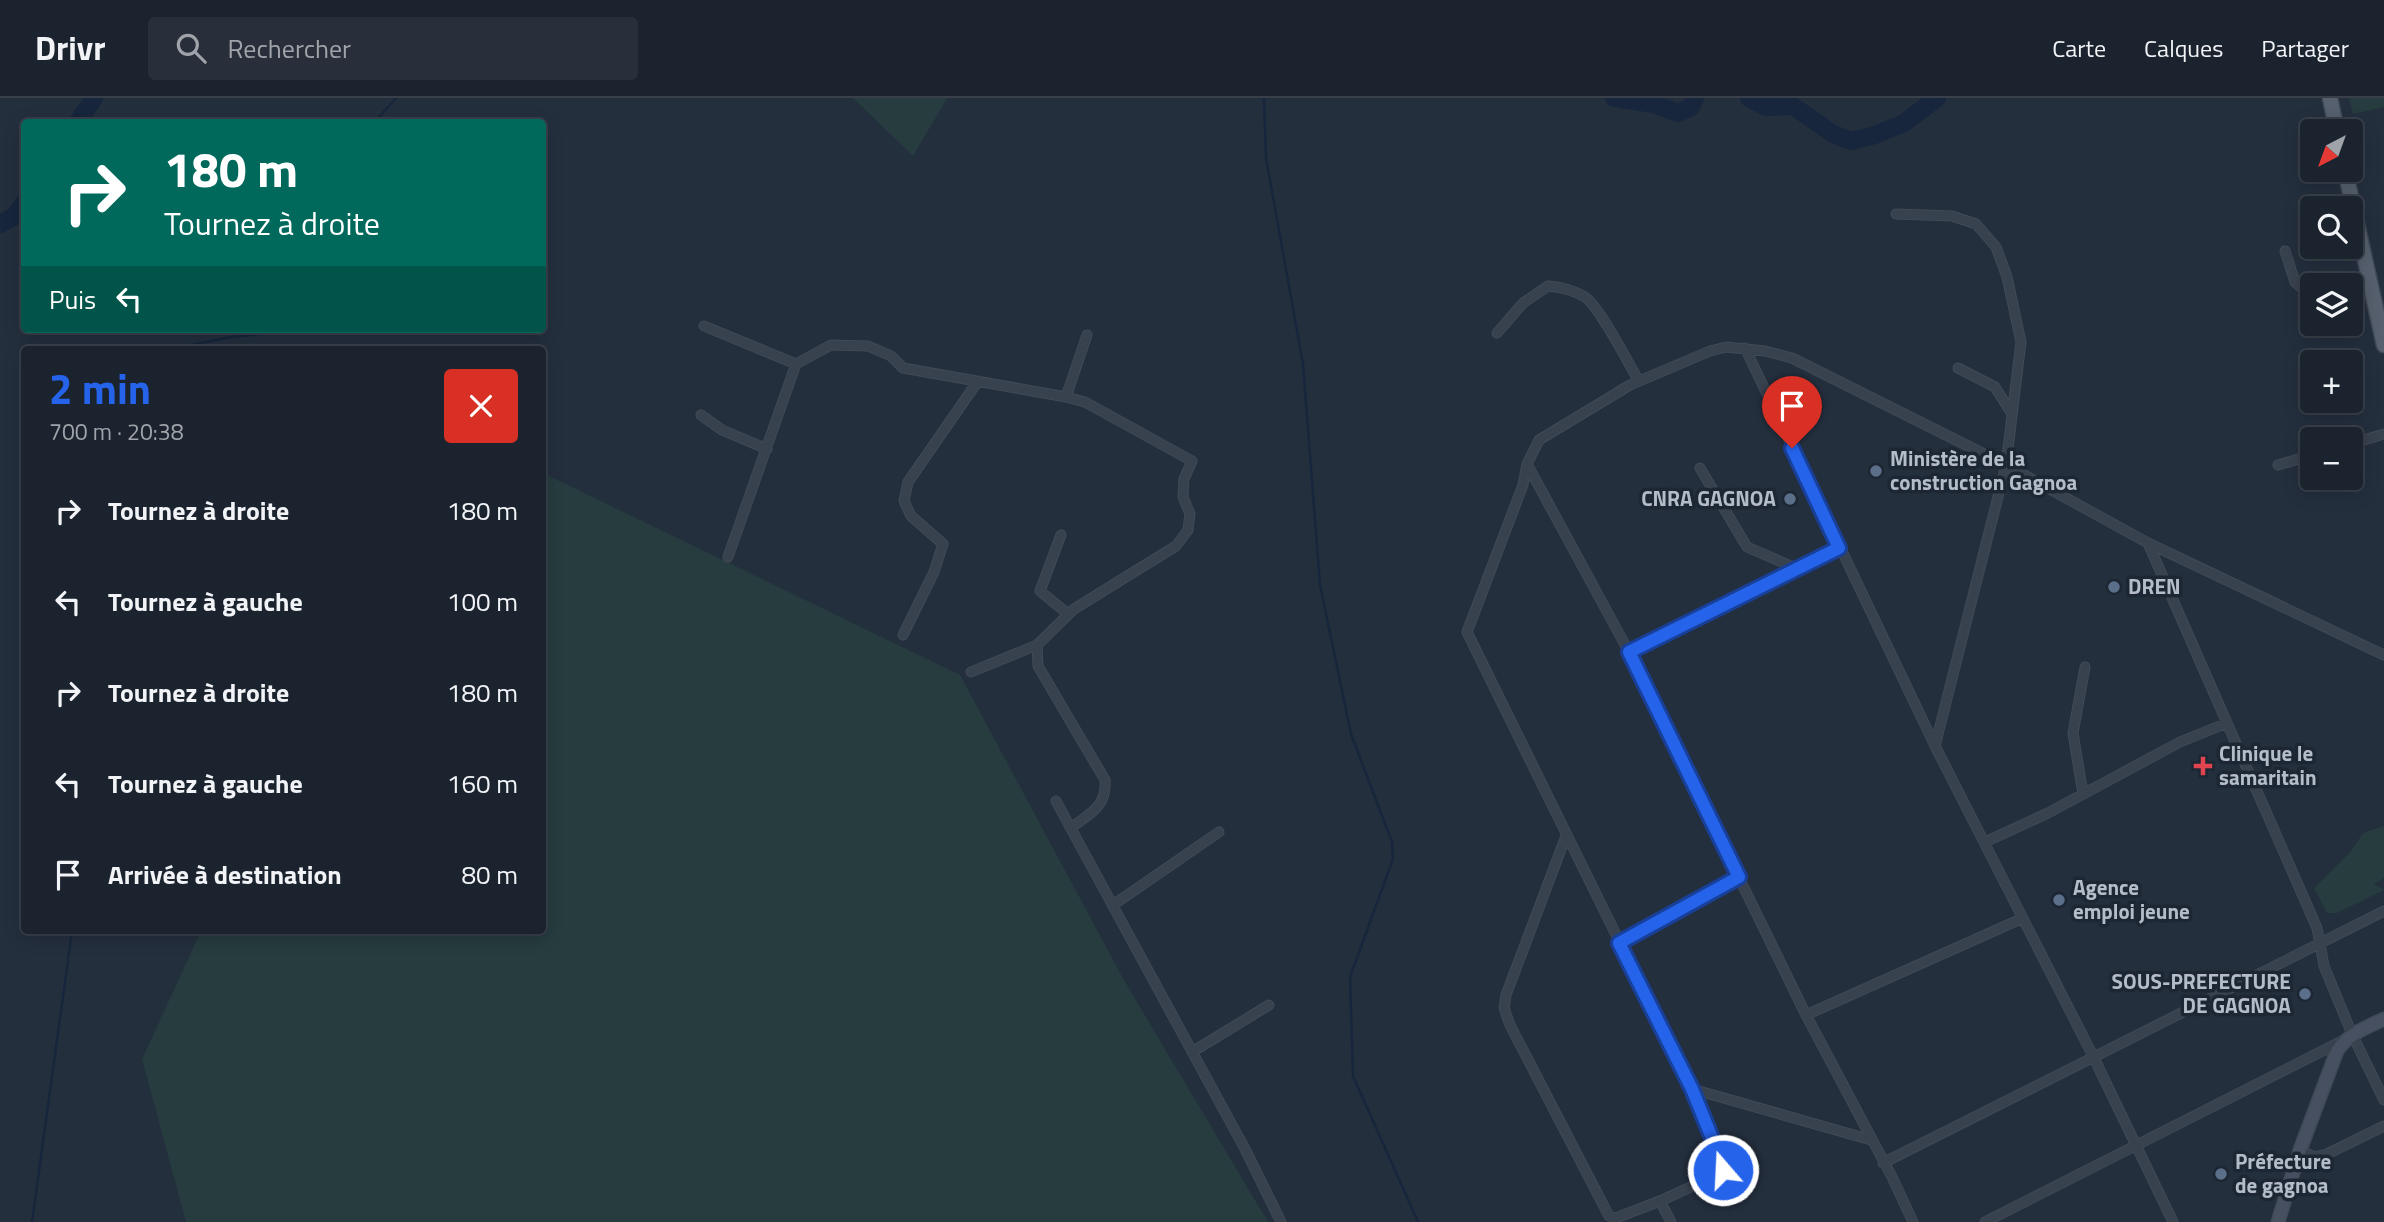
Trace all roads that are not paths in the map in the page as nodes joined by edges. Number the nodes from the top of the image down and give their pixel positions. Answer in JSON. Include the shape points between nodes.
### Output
{"nodes":[{"id":1,"x":2330,"y":98,"type":"edge"},
{"id":2,"x":2334,"y":119,"type":"edge"},
{"id":3,"x":2348,"y":182,"type":"edge"},
{"id":4,"x":1896,"y":214,"type":"dead end"},
{"id":5,"x":2285,"y":251,"type":"dead end"},
{"id":6,"x":2368,"y":275,"type":"junction"},
{"id":7,"x":2363,"y":276,"type":"edge"},
{"id":8,"x":2300,"y":286,"type":"edge"},
{"id":9,"x":704,"y":326,"type":"dead end"},
{"id":10,"x":1497,"y":333,"type":"dead end"},
{"id":11,"x":1087,"y":335,"type":"dead end"},
{"id":12,"x":2384,"y":345,"type":"edge"},
{"id":13,"x":1745,"y":348,"type":"junction"},
{"id":14,"x":796,"y":364,"type":"junction"},
{"id":15,"x":1958,"y":368,"type":"dead end"},
{"id":16,"x":978,"y":381,"type":"junction"},
{"id":17,"x":1639,"y":382,"type":"junction"},
{"id":18,"x":1066,"y":397,"type":"junction"},
{"id":19,"x":2012,"y":414,"type":"junction"},
{"id":20,"x":701,"y":415,"type":"dead end"},
{"id":21,"x":2384,"y":434,"type":"edge"},
{"id":22,"x":2363,"y":440,"type":"edge"},
{"id":23,"x":766,"y":449,"type":"junction"},
{"id":24,"x":2300,"y":459,"type":"edge"},
{"id":25,"x":1527,"y":464,"type":"junction"},
{"id":26,"x":2006,"y":465,"type":"junction"},
{"id":27,"x":2278,"y":465,"type":"dead end"},
{"id":28,"x":1700,"y":468,"type":"dead end"},
{"id":29,"x":1060,"y":535,"type":"dead end"},
{"id":30,"x":2148,"y":543,"type":"junction"},
{"id":31,"x":1839,"y":548,"type":"junction"},
{"id":32,"x":728,"y":558,"type":"dead end"},
{"id":33,"x":1798,"y":569,"type":"junction"},
{"id":34,"x":1068,"y":614,"type":"junction"},
{"id":35,"x":904,"y":635,"type":"dead end"},
{"id":36,"x":1037,"y":645,"type":"junction"},
{"id":37,"x":1629,"y":652,"type":"junction"},
{"id":38,"x":2384,"y":656,"type":"edge"},
{"id":39,"x":2085,"y":667,"type":"dead end"},
{"id":40,"x":971,"y":672,"type":"dead end"},
{"id":41,"x":2227,"y":723,"type":"junction"},
{"id":42,"x":1935,"y":746,"type":"junction"},
{"id":43,"x":2083,"y":794,"type":"junction"},
{"id":44,"x":1056,"y":801,"type":"dead end"},
{"id":45,"x":1071,"y":828,"type":"junction"},
{"id":46,"x":1219,"y":832,"type":"dead end"},
{"id":47,"x":1566,"y":836,"type":"junction"},
{"id":48,"x":1985,"y":842,"type":"junction"},
{"id":49,"x":1739,"y":877,"type":"junction"},
{"id":50,"x":1113,"y":905,"type":"junction"},
{"id":51,"x":2384,"y":911,"type":"edge"},
{"id":52,"x":2023,"y":918,"type":"junction"},
{"id":53,"x":2321,"y":941,"type":"junction"},
{"id":54,"x":1619,"y":943,"type":"junction"},
{"id":55,"x":1269,"y":1005,"type":"dead end"},
{"id":56,"x":1806,"y":1015,"type":"junction"},
{"id":57,"x":2384,"y":1019,"type":"edge"},
{"id":58,"x":2348,"y":1037,"type":"junction"},
{"id":59,"x":1192,"y":1052,"type":"junction"},
{"id":60,"x":2093,"y":1056,"type":"junction"},
{"id":61,"x":1692,"y":1089,"type":"junction"},
{"id":62,"x":2384,"y":1100,"type":"edge"},
{"id":63,"x":2384,"y":1126,"type":"edge"},
{"id":64,"x":1871,"y":1140,"type":"junction"},
{"id":65,"x":2136,"y":1145,"type":"junction"},
{"id":66,"x":2300,"y":1150,"type":"junction"},
{"id":67,"x":1883,"y":1163,"type":"junction"},
{"id":68,"x":1660,"y":1201,"type":"junction"},
{"id":69,"x":1281,"y":1222,"type":"edge"},
{"id":70,"x":1671,"y":1222,"type":"edge"},
{"id":71,"x":1913,"y":1222,"type":"edge"},
{"id":72,"x":1985,"y":1222,"type":"edge"},
{"id":73,"x":2173,"y":1222,"type":"edge"},
{"id":74,"x":2278,"y":1222,"type":"edge"}],
"edges":[{"from":1,"to":2,"type":"main road"},
{"from":3,"to":6,"type":"main road"},
{"from":4,"to":19,"type":"street","via":[[1952,216],[1976,224],[1996,247],[2021,342]]},
{"from":5,"to":8,"type":"street"},
{"from":6,"to":7,"type":"street"},
{"from":6,"to":12,"type":"main road"},
{"from":9,"to":14,"type":"street"},
{"from":10,"to":17,"type":"street","via":[[1524,303],[1548,286],[1565,288],[1587,298],[1595,308]]},
{"from":11,"to":18,"type":"street"},
{"from":13,"to":17,"type":"street","via":[[1710,351]]},
{"from":13,"to":26,"type":"street","via":[[1792,358]]},
{"from":13,"to":31,"type":"street"},
{"from":14,"to":16,"type":"street","via":[[831,345],[869,346],[891,356],[903,368]]},
{"from":14,"to":23,"type":"street"},
{"from":15,"to":19,"type":"street","via":[[1995,387]]},
{"from":16,"to":18,"type":"street"},
{"from":16,"to":35,"type":"street","via":[[908,482],[904,500],[911,516],[943,544]]},
{"from":17,"to":25,"type":"street","via":[[1539,440]]},
{"from":18,"to":34,"type":"street","via":[[1085,402],[1192,461],[1184,479],[1188,530],[1176,546]]},
{"from":19,"to":26,"type":"street"},
{"from":20,"to":23,"type":"street","via":[[722,430]]},
{"from":21,"to":22,"type":"street"},
{"from":23,"to":32,"type":"street"},
{"from":24,"to":27,"type":"street"},
{"from":25,"to":37,"type":"street"},
{"from":25,"to":47,"type":"street","via":[[1467,632]]},
{"from":26,"to":30,"type":"street"},
{"from":26,"to":42,"type":"street"},
{"from":28,"to":33,"type":"street","via":[[1746,547]]},
{"from":29,"to":34,"type":"street","via":[[1040,592]]},
{"from":30,"to":38,"type":"street"},
{"from":30,"to":41,"type":"street"},
{"from":31,"to":33,"type":"street"},
{"from":31,"to":42,"type":"street"},
{"from":33,"to":37,"type":"street"},
{"from":34,"to":36,"type":"street"},
{"from":36,"to":40,"type":"street"},
{"from":36,"to":45,"type":"street","via":[[1038,666],[1105,780],[1101,805]]},
{"from":37,"to":49,"type":"street"},
{"from":39,"to":43,"type":"street","via":[[2073,733]]},
{"from":41,"to":43,"type":"street","via":[[2180,742]]},
{"from":41,"to":53,"type":"street"},
{"from":42,"to":48,"type":"street"},
{"from":43,"to":48,"type":"street"},
{"from":44,"to":45,"type":"street"},
{"from":45,"to":50,"type":"street"},
{"from":46,"to":50,"type":"street"},
{"from":47,"to":54,"type":"street"},
{"from":47,"to":68,"type":"street","via":[[1504,1008],[1609,1216],[1616,1219]]},
{"from":48,"to":52,"type":"street"},
{"from":49,"to":54,"type":"street"},
{"from":49,"to":56,"type":"street"},
{"from":50,"to":59,"type":"street"},
{"from":51,"to":53,"type":"street"},
{"from":52,"to":56,"type":"street"},
{"from":52,"to":60,"type":"street"},
{"from":53,"to":58,"type":"street","via":[[2324,966]]},
{"from":53,"to":60,"type":"street"},
{"from":54,"to":61,"type":"street"},
{"from":55,"to":59,"type":"street"},
{"from":56,"to":64,"type":"street"},
{"from":57,"to":58,"type":"main road"},
{"from":58,"to":62,"type":"street"},
{"from":58,"to":65,"type":"street"},
{"from":58,"to":66,"type":"main road","via":[[2332,1062]]},
{"from":59,"to":69,"type":"street"},
{"from":60,"to":65,"type":"street"},
{"from":60,"to":67,"type":"street"},
{"from":61,"to":64,"type":"street"},
{"from":61,"to":68,"type":"street","via":[[1723,1170]]},
{"from":63,"to":66,"type":"street","via":[[2327,1154],[2315,1157]]},
{"from":64,"to":67,"type":"street"},
{"from":65,"to":72,"type":"street"},
{"from":65,"to":73,"type":"street"},
{"from":66,"to":74,"type":"main road"},
{"from":67,"to":71,"type":"street"},
{"from":68,"to":70,"type":"street"}]}
